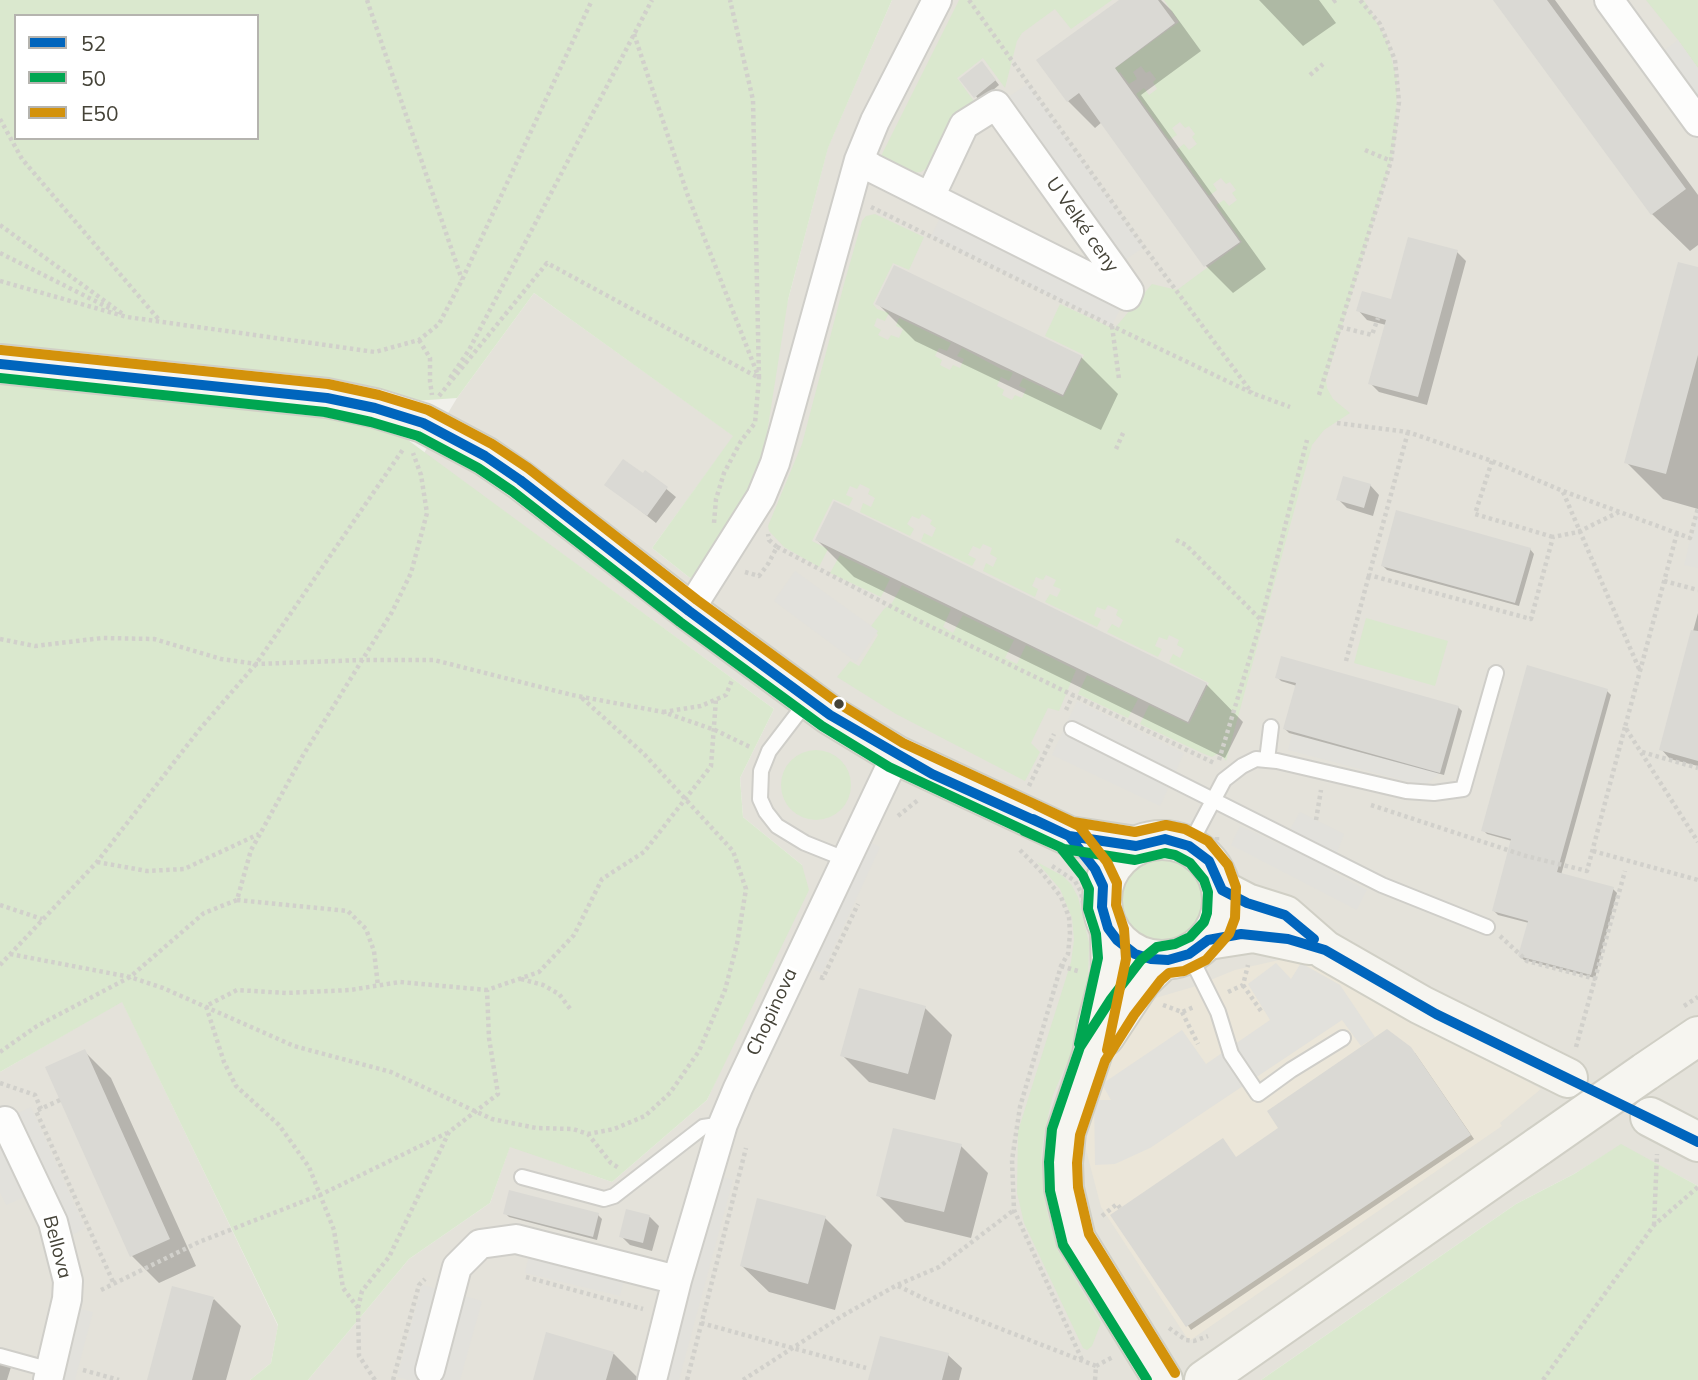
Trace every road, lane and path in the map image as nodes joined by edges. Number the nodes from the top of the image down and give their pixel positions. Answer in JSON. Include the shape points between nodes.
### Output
{"nodes":[{"id":1,"x":367,"y":0,"type":"edge"},
{"id":2,"x":592,"y":0,"type":"edge"},
{"id":3,"x":652,"y":0,"type":"edge"},
{"id":4,"x":730,"y":0,"type":"edge"},
{"id":5,"x":937,"y":0,"type":"edge"},
{"id":6,"x":969,"y":0,"type":"edge"},
{"id":7,"x":1360,"y":0,"type":"edge"},
{"id":8,"x":1609,"y":0,"type":"edge"},
{"id":9,"x":634,"y":34,"type":"junction"},
{"id":10,"x":1323,"y":64,"type":"dead end"},
{"id":11,"x":1310,"y":75,"type":"dead end"},
{"id":12,"x":0,"y":119,"type":"edge"},
{"id":13,"x":1698,"y":122,"type":"edge"},
{"id":14,"x":1365,"y":150,"type":"dead end"},
{"id":15,"x":859,"y":160,"type":"junction"},
{"id":16,"x":1391,"y":161,"type":"junction"},
{"id":17,"x":930,"y":197,"type":"junction"},
{"id":18,"x":860,"y":201,"type":"dead end"},
{"id":19,"x":0,"y":225,"type":"edge"},
{"id":20,"x":0,"y":254,"type":"edge"},
{"id":21,"x":462,"y":280,"type":"junction"},
{"id":22,"x":0,"y":281,"type":"edge"},
{"id":23,"x":127,"y":317,"type":"junction"},
{"id":24,"x":1378,"y":317,"type":"dead end"},
{"id":25,"x":160,"y":322,"type":"junction"},
{"id":26,"x":1112,"y":326,"type":"junction"},
{"id":27,"x":1340,"y":327,"type":"junction"},
{"id":28,"x":419,"y":340,"type":"junction"},
{"id":29,"x":0,"y":364,"type":"edge"},
{"id":30,"x":758,"y":378,"type":"junction"},
{"id":31,"x":1119,"y":379,"type":"dead end"},
{"id":32,"x":1252,"y":393,"type":"junction"},
{"id":33,"x":1319,"y":395,"type":"dead end"},
{"id":34,"x":434,"y":402,"type":"junction"},
{"id":35,"x":1290,"y":407,"type":"dead end"},
{"id":36,"x":1337,"y":423,"type":"dead end"},
{"id":37,"x":1124,"y":432,"type":"dead end"},
{"id":38,"x":1408,"y":432,"type":"junction"},
{"id":39,"x":1307,"y":440,"type":"dead end"},
{"id":40,"x":1116,"y":449,"type":"dead end"},
{"id":41,"x":1492,"y":461,"type":"junction"},
{"id":42,"x":1563,"y":491,"type":"junction"},
{"id":43,"x":1698,"y":508,"type":"edge"},
{"id":44,"x":1619,"y":512,"type":"junction"},
{"id":45,"x":766,"y":528,"type":"dead end"},
{"id":46,"x":1578,"y":532,"type":"junction"},
{"id":47,"x":1677,"y":533,"type":"junction"},
{"id":48,"x":1553,"y":537,"type":"junction"},
{"id":49,"x":1175,"y":540,"type":"dead end"},
{"id":50,"x":777,"y":547,"type":"junction"},
{"id":51,"x":731,"y":564,"type":"junction"},
{"id":52,"x":1370,"y":575,"type":"junction"},
{"id":53,"x":1664,"y":581,"type":"junction"},
{"id":54,"x":1698,"y":590,"type":"edge"},
{"id":55,"x":689,"y":611,"type":"junction"},
{"id":56,"x":1261,"y":621,"type":"junction"},
{"id":57,"x":0,"y":639,"type":"edge"},
{"id":58,"x":736,"y":645,"type":"junction"},
{"id":59,"x":362,"y":660,"type":"junction"},
{"id":60,"x":1346,"y":661,"type":"dead end"},
{"id":61,"x":256,"y":664,"type":"junction"},
{"id":62,"x":1640,"y":672,"type":"junction"},
{"id":63,"x":1496,"y":673,"type":"dead end"},
{"id":64,"x":1073,"y":695,"type":"junction"},
{"id":65,"x":580,"y":696,"type":"junction"},
{"id":66,"x":716,"y":699,"type":"junction"},
{"id":67,"x":809,"y":699,"type":"junction"},
{"id":68,"x":663,"y":712,"type":"junction"},
{"id":69,"x":1067,"y":724,"type":"joint"},
{"id":70,"x":1271,"y":727,"type":"dead end"},
{"id":71,"x":1625,"y":727,"type":"junction"},
{"id":72,"x":715,"y":730,"type":"junction"},
{"id":73,"x":1056,"y":730,"type":"dead end"},
{"id":74,"x":1642,"y":752,"type":"junction"},
{"id":75,"x":896,"y":755,"type":"junction"},
{"id":76,"x":767,"y":757,"type":"junction"},
{"id":77,"x":1267,"y":760,"type":"junction"},
{"id":78,"x":1217,"y":765,"type":"junction"},
{"id":79,"x":1698,"y":768,"type":"edge"},
{"id":80,"x":1232,"y":773,"type":"junction"},
{"id":81,"x":1016,"y":782,"type":"dead end"},
{"id":82,"x":1309,"y":786,"type":"dead end"},
{"id":83,"x":1321,"y":789,"type":"junction"},
{"id":84,"x":1334,"y":793,"type":"dead end"},
{"id":85,"x":684,"y":801,"type":"junction"},
{"id":86,"x":1214,"y":801,"type":"junction"},
{"id":87,"x":1359,"y":802,"type":"dead end"},
{"id":88,"x":929,"y":805,"type":"dead end"},
{"id":89,"x":1317,"y":820,"type":"dead end"},
{"id":90,"x":893,"y":827,"type":"dead end"},
{"id":91,"x":1187,"y":831,"type":"junction"},
{"id":92,"x":260,"y":834,"type":"junction"},
{"id":93,"x":1069,"y":836,"type":"junction"},
{"id":94,"x":1141,"y":836,"type":"junction"},
{"id":95,"x":1698,"y":842,"type":"edge"},
{"id":96,"x":1593,"y":851,"type":"junction"},
{"id":97,"x":845,"y":859,"type":"junction"},
{"id":98,"x":97,"y":862,"type":"junction"},
{"id":99,"x":1625,"y":871,"type":"dead end"},
{"id":100,"x":1698,"y":880,"type":"edge"},
{"id":101,"x":1222,"y":890,"type":"junction"},
{"id":102,"x":862,"y":895,"type":"dead end"},
{"id":103,"x":237,"y":900,"type":"junction"},
{"id":104,"x":0,"y":905,"type":"edge"},
{"id":105,"x":1100,"y":912,"type":"junction"},
{"id":106,"x":42,"y":919,"type":"junction"},
{"id":107,"x":1487,"y":927,"type":"joint"},
{"id":108,"x":1325,"y":950,"type":"junction"},
{"id":109,"x":1187,"y":951,"type":"junction"},
{"id":110,"x":9,"y":954,"type":"junction"},
{"id":111,"x":1250,"y":956,"type":"dead end"},
{"id":112,"x":0,"y":965,"type":"edge"},
{"id":113,"x":815,"y":975,"type":"dead end"},
{"id":114,"x":130,"y":977,"type":"junction"},
{"id":115,"x":520,"y":978,"type":"junction"},
{"id":116,"x":1596,"y":979,"type":"junction"},
{"id":117,"x":1242,"y":985,"type":"junction"},
{"id":118,"x":378,"y":986,"type":"junction"},
{"id":119,"x":487,"y":990,"type":"junction"},
{"id":120,"x":1152,"y":1000,"type":"dead end"},
{"id":121,"x":1209,"y":1001,"type":"junction"},
{"id":122,"x":206,"y":1006,"type":"junction"},
{"id":123,"x":571,"y":1010,"type":"dead end"},
{"id":124,"x":1261,"y":1011,"type":"dead end"},
{"id":125,"x":1182,"y":1012,"type":"junction"},
{"id":126,"x":1698,"y":1036,"type":"edge"},
{"id":127,"x":1343,"y":1038,"type":"dead end"},
{"id":128,"x":1198,"y":1044,"type":"dead end"},
{"id":129,"x":0,"y":1052,"type":"edge"},
{"id":130,"x":1092,"y":1055,"type":"junction"},
{"id":131,"x":1572,"y":1063,"type":"joint"},
{"id":132,"x":0,"y":1083,"type":"edge"},
{"id":133,"x":60,"y":1100,"type":"dead end"},
{"id":134,"x":41,"y":1109,"type":"junction"},
{"id":135,"x":476,"y":1112,"type":"junction"},
{"id":136,"x":1654,"y":1120,"type":"joint"},
{"id":137,"x":5,"y":1121,"type":"dead end"},
{"id":138,"x":723,"y":1124,"type":"junction"},
{"id":139,"x":449,"y":1132,"type":"junction"},
{"id":140,"x":588,"y":1134,"type":"junction"},
{"id":141,"x":748,"y":1140,"type":"dead end"},
{"id":142,"x":1698,"y":1142,"type":"edge"},
{"id":143,"x":522,"y":1177,"type":"dead end"},
{"id":144,"x":635,"y":1179,"type":"junction"},
{"id":145,"x":1698,"y":1187,"type":"edge"},
{"id":146,"x":320,"y":1195,"type":"junction"},
{"id":147,"x":1120,"y":1208,"type":"dead end"},
{"id":148,"x":1014,"y":1210,"type":"junction"},
{"id":149,"x":1654,"y":1225,"type":"junction"},
{"id":150,"x":1098,"y":1227,"type":"dead end"},
{"id":151,"x":526,"y":1277,"type":"dead end"},
{"id":152,"x":677,"y":1280,"type":"junction"},
{"id":153,"x":114,"y":1283,"type":"junction"},
{"id":154,"x":897,"y":1285,"type":"junction"},
{"id":155,"x":100,"y":1290,"type":"dead end"},
{"id":156,"x":358,"y":1308,"type":"junction"},
{"id":157,"x":649,"y":1314,"type":"dead end"},
{"id":158,"x":1161,"y":1319,"type":"dead end"},
{"id":159,"x":701,"y":1323,"type":"junction"},
{"id":160,"x":1218,"y":1329,"type":"dead end"},
{"id":161,"x":794,"y":1349,"type":"junction"},
{"id":162,"x":0,"y":1356,"type":"edge"},
{"id":163,"x":1083,"y":1362,"type":"junction"},
{"id":164,"x":1096,"y":1366,"type":"dead end"},
{"id":165,"x":866,"y":1368,"type":"dead end"},
{"id":166,"x":83,"y":1370,"type":"dead end"},
{"id":167,"x":430,"y":1370,"type":"dead end"},
{"id":168,"x":49,"y":1375,"type":"edge"},
{"id":169,"x":118,"y":1380,"type":"edge"},
{"id":170,"x":375,"y":1380,"type":"edge"},
{"id":171,"x":652,"y":1380,"type":"edge"},
{"id":172,"x":687,"y":1380,"type":"edge"},
{"id":173,"x":743,"y":1380,"type":"edge"},
{"id":174,"x":1163,"y":1380,"type":"edge"},
{"id":175,"x":1204,"y":1380,"type":"edge"},
{"id":176,"x":1543,"y":1380,"type":"edge"}],
"edges":[{"from":1,"to":21,"type":"path"},
{"from":2,"to":21,"type":"path"},
{"from":3,"to":9,"type":"path"},
{"from":4,"to":30,"type":"path","via":[[753,100]]},
{"from":5,"to":15,"type":"street"},
{"from":6,"to":32,"type":"path"},
{"from":7,"to":16,"type":"path","via":[[1380,24],[1395,60],[1399,102]]},
{"from":8,"to":13,"type":"street"},
{"from":9,"to":30,"type":"path","via":[[688,196]]},
{"from":9,"to":34,"type":"path","via":[[469,350]]},
{"from":10,"to":11,"type":"path"},
{"from":12,"to":25,"type":"path","via":[[22,159]]},
{"from":14,"to":16,"type":"path"},
{"from":15,"to":17,"type":"street","name":"U Velké ceny"},
{"from":15,"to":51,"type":"street","via":[[775,463]]},
{"from":16,"to":27,"type":"path"},
{"from":17,"to":17,"type":"street","name":"U Velké ceny","via":[[946,205],[1127,296],[1129,291],[996,105],[964,125]]},
{"from":18,"to":26,"type":"path"},
{"from":19,"to":23,"type":"path"},
{"from":20,"to":23,"type":"path"},
{"from":21,"to":28,"type":"path","via":[[439,324]]},
{"from":22,"to":23,"type":"path"},
{"from":23,"to":25,"type":"path"},
{"from":24,"to":27,"type":"path","via":[[1372,335]]},
{"from":25,"to":28,"type":"path","via":[[375,352]]},
{"from":26,"to":31,"type":"path"},
{"from":26,"to":32,"type":"path"},
{"from":27,"to":33,"type":"path"},
{"from":28,"to":34,"type":"path","via":[[430,358]]},
{"from":29,"to":55,"type":"street","via":[[327,398],[408,417],[448,434],[520,480]]},
{"from":30,"to":34,"type":"path","via":[[547,263]]},
{"from":30,"to":51,"type":"path","via":[[755,423],[724,473],[716,499],[713,529]]},
{"from":32,"to":35,"type":"path"},
{"from":36,"to":38,"type":"path"},
{"from":37,"to":40,"type":"path"},
{"from":38,"to":41,"type":"path"},
{"from":38,"to":52,"type":"path"},
{"from":39,"to":56,"type":"path"},
{"from":41,"to":42,"type":"path"},
{"from":41,"to":48,"type":"path","via":[[1475,514]]},
{"from":42,"to":44,"type":"path"},
{"from":42,"to":46,"type":"path"},
{"from":43,"to":47,"type":"path","via":[[1690,538]]},
{"from":44,"to":46,"type":"path"},
{"from":44,"to":47,"type":"path"},
{"from":45,"to":50,"type":"path"},
{"from":46,"to":48,"type":"path"},
{"from":46,"to":62,"type":"path"},
{"from":47,"to":53,"type":"path"},
{"from":48,"to":52,"type":"path","via":[[1531,619]]},
{"from":49,"to":56,"type":"path","via":[[1186,545]]},
{"from":50,"to":51,"type":"path","via":[[759,576]]},
{"from":50,"to":64,"type":"path"},
{"from":51,"to":55,"type":"street"},
{"from":52,"to":60,"type":"path"},
{"from":53,"to":54,"type":"path"},
{"from":53,"to":62,"type":"path"},
{"from":55,"to":58,"type":"street"},
{"from":56,"to":78,"type":"path"},
{"from":57,"to":61,"type":"path","via":[[35,646],[102,638],[154,639]]},
{"from":58,"to":66,"type":"path","via":[[732,685],[726,695]]},
{"from":58,"to":67,"type":"street"},
{"from":59,"to":61,"type":"path"},
{"from":59,"to":61,"type":"path","via":[[411,573],[427,513],[421,475],[408,442]]},
{"from":59,"to":65,"type":"path","via":[[434,660]]},
{"from":59,"to":92,"type":"path"},
{"from":61,"to":98,"type":"path"},
{"from":62,"to":71,"type":"path"},
{"from":63,"to":77,"type":"lane","via":[[1463,789],[1406,791]]},
{"from":64,"to":69,"type":"path"},
{"from":64,"to":78,"type":"path"},
{"from":65,"to":68,"type":"path"},
{"from":65,"to":85,"type":"path","via":[[644,754]]},
{"from":66,"to":68,"type":"path"},
{"from":66,"to":72,"type":"path"},
{"from":67,"to":75,"type":"street"},
{"from":67,"to":76,"type":"lane"},
{"from":68,"to":72,"type":"path"},
{"from":69,"to":86,"type":"lane"},
{"from":70,"to":77,"type":"lane"},
{"from":71,"to":74,"type":"path"},
{"from":71,"to":96,"type":"path"},
{"from":72,"to":76,"type":"path"},
{"from":72,"to":85,"type":"path","via":[[711,766]]},
{"from":73,"to":81,"type":"path","via":[[1030,788]]},
{"from":74,"to":79,"type":"path"},
{"from":74,"to":95,"type":"path"},
{"from":75,"to":93,"type":"street"},
{"from":75,"to":97,"type":"street","name":"Chopinova"},
{"from":76,"to":97,"type":"lane","via":[[759,785],[765,812],[805,843]]},
{"from":77,"to":80,"type":"lane","via":[[1256,759]]},
{"from":78,"to":80,"type":"path"},
{"from":80,"to":86,"type":"lane"},
{"from":82,"to":83,"type":"path"},
{"from":83,"to":84,"type":"path"},
{"from":83,"to":89,"type":"path"},
{"from":85,"to":115,"type":"path","via":[[644,852],[602,879],[574,935],[539,972]]},
{"from":85,"to":140,"type":"path","via":[[733,851],[746,889],[725,990],[699,1051],[670,1093],[645,1115]]},
{"from":86,"to":91,"type":"lane"},
{"from":86,"to":107,"type":"lane","via":[[1382,885]]},
{"from":87,"to":96,"type":"path","via":[[1587,871]]},
{"from":88,"to":90,"type":"path","via":[[918,800]]},
{"from":91,"to":94,"type":"street","via":[[1165,839]]},
{"from":91,"to":94,"type":"path","via":[[1180,822]]},
{"from":91,"to":101,"type":"street","via":[[1209,861]]},
{"from":92,"to":98,"type":"path","via":[[184,869],[147,871]]},
{"from":92,"to":103,"type":"path"},
{"from":93,"to":94,"type":"street"},
{"from":93,"to":105,"type":"street","via":[[1095,869]]},
{"from":94,"to":105,"type":"street","via":[[1113,864]]},
{"from":96,"to":100,"type":"path"},
{"from":97,"to":138,"type":"street","name":"Chopinova"},
{"from":98,"to":106,"type":"path"},
{"from":99,"to":116,"type":"path"},
{"from":101,"to":108,"type":"street","via":[[1285,915]]},
{"from":101,"to":109,"type":"street","via":[[1221,916]]},
{"from":102,"to":113,"type":"path","via":[[823,978]]},
{"from":103,"to":114,"type":"path","via":[[204,913]]},
{"from":103,"to":118,"type":"path","via":[[348,911],[366,929]]},
{"from":104,"to":106,"type":"path"},
{"from":105,"to":109,"type":"street","via":[[1116,940],[1135,954],[1151,959]]},
{"from":105,"to":130,"type":"street","via":[[1111,971]]},
{"from":105,"to":148,"type":"path","via":[[1065,873],[1017,847],[1061,897],[1070,934],[1068,954],[1020,1108],[1012,1160]]},
{"from":106,"to":110,"type":"path"},
{"from":107,"to":116,"type":"path","via":[[1527,961]]},
{"from":108,"to":109,"type":"street","via":[[1253,933]]},
{"from":108,"to":131,"type":"street","via":[[1436,1014]]},
{"from":109,"to":121,"type":"lane"},
{"from":109,"to":130,"type":"street","via":[[1142,980]]},
{"from":110,"to":112,"type":"path"},
{"from":110,"to":114,"type":"path"},
{"from":111,"to":117,"type":"path"},
{"from":114,"to":122,"type":"path"},
{"from":114,"to":129,"type":"path"},
{"from":115,"to":119,"type":"path"},
{"from":115,"to":123,"type":"path","via":[[559,994]]},
{"from":116,"to":131,"type":"path"},
{"from":117,"to":121,"type":"path"},
{"from":117,"to":124,"type":"path"},
{"from":118,"to":119,"type":"path","via":[[400,982]]},
{"from":118,"to":122,"type":"path","via":[[286,993],[237,990]]},
{"from":119,"to":135,"type":"path","via":[[498,1094]]},
{"from":120,"to":125,"type":"path"},
{"from":121,"to":125,"type":"path"},
{"from":121,"to":127,"type":"lane","via":[[1231,1054],[1258,1094]]},
{"from":122,"to":135,"type":"path","via":[[294,1046],[391,1072]]},
{"from":122,"to":146,"type":"path","via":[[236,1086],[279,1125],[309,1167]]},
{"from":125,"to":128,"type":"path"},
{"from":126,"to":175,"type":"street","bridge":true},
{"from":130,"to":174,"type":"street","via":[[1066,1132],[1063,1163],[1069,1213],[1088,1261]]},
{"from":132,"to":134,"type":"path","via":[[35,1095]]},
{"from":133,"to":134,"type":"path"},
{"from":134,"to":153,"type":"path","via":[[36,1111]]},
{"from":135,"to":139,"type":"path"},
{"from":135,"to":140,"type":"path","via":[[536,1128]]},
{"from":136,"to":142,"type":"street"},
{"from":136,"to":149,"type":"path"},
{"from":137,"to":168,"type":"street","name":"Bellova","via":[[53,1222],[68,1281]]},
{"from":138,"to":144,"type":"lane","via":[[703,1127]]},
{"from":138,"to":152,"type":"street","name":"Chopinova"},
{"from":139,"to":146,"type":"path"},
{"from":139,"to":156,"type":"path","via":[[389,1258],[362,1291]]},
{"from":140,"to":144,"type":"path","via":[[611,1163]]},
{"from":141,"to":159,"type":"path"},
{"from":143,"to":144,"type":"lane","via":[[604,1199]]},
{"from":145,"to":149,"type":"path"},
{"from":146,"to":153,"type":"path","via":[[199,1242]]},
{"from":146,"to":156,"type":"path","via":[[334,1230],[343,1288]]},
{"from":147,"to":150,"type":"path","via":[[1117,1204],[1102,1215]]},
{"from":148,"to":154,"type":"path","via":[[939,1267]]},
{"from":148,"to":163,"type":"path"},
{"from":149,"to":176,"type":"path"},
{"from":151,"to":157,"type":"path","via":[[640,1307]]},
{"from":152,"to":167,"type":"street","via":[[516,1239],[480,1244],[457,1267]]},
{"from":152,"to":171,"type":"street","name":"Chopinova"},
{"from":153,"to":155,"type":"path"},
{"from":154,"to":161,"type":"path"},
{"from":154,"to":163,"type":"path"},
{"from":156,"to":170,"type":"path","via":[[359,1356]]},
{"from":158,"to":160,"type":"path","via":[[1186,1340],[1200,1340]]},
{"from":159,"to":161,"type":"path"},
{"from":159,"to":172,"type":"path"},
{"from":161,"to":165,"type":"path"},
{"from":161,"to":173,"type":"path"},
{"from":162,"to":168,"type":"lane"},
{"from":163,"to":164,"type":"path"},
{"from":166,"to":169,"type":"path"}]}
